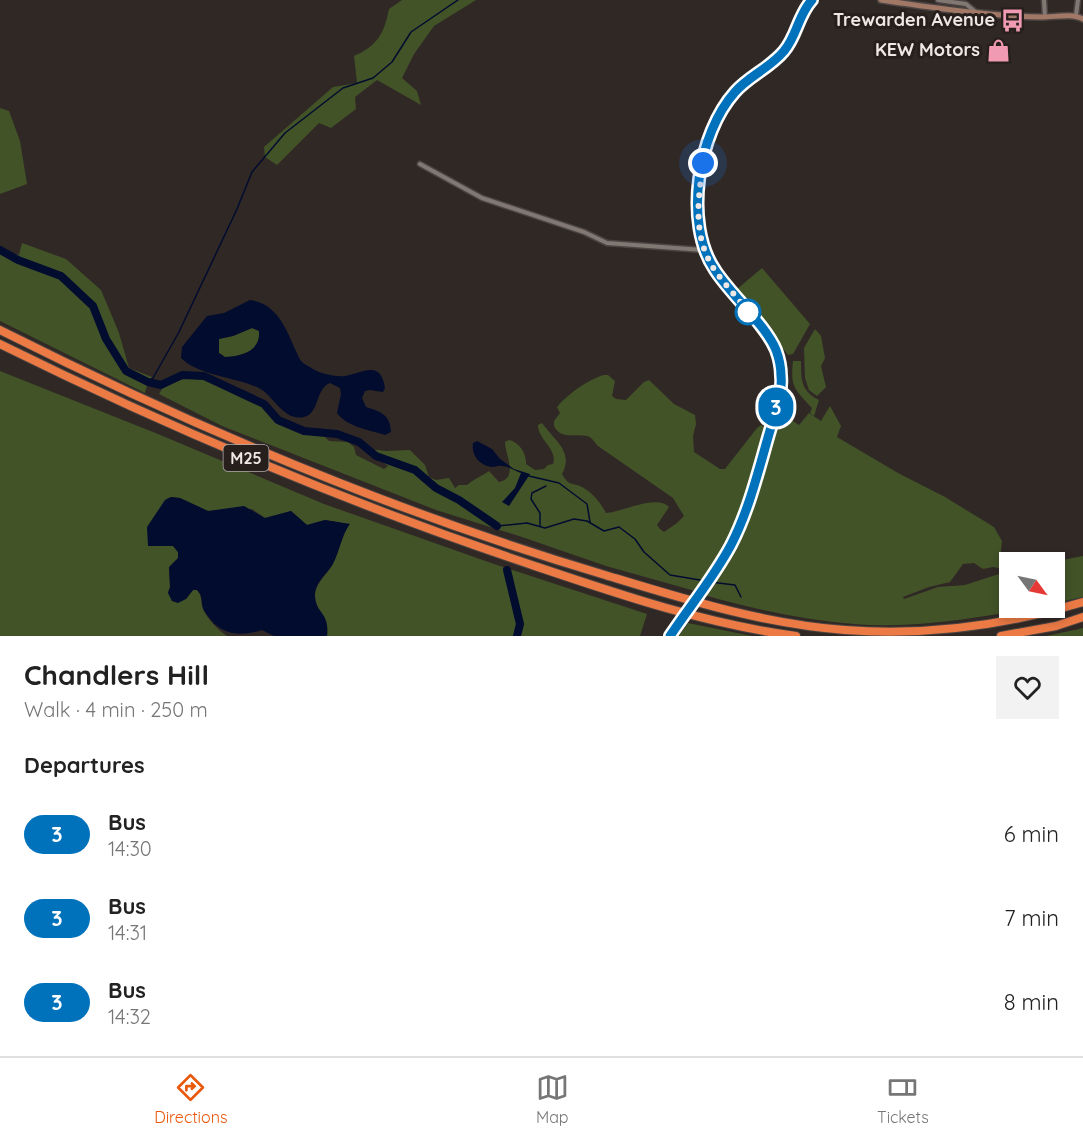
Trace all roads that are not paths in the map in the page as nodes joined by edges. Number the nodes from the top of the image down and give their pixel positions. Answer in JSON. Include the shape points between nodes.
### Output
{"nodes":[{"id":1,"x":812,"y":0,"type":"edge"},
{"id":2,"x":882,"y":0,"type":"edge"},
{"id":3,"x":938,"y":0,"type":"edge"},
{"id":4,"x":1044,"y":0,"type":"edge"},
{"id":5,"x":1078,"y":0,"type":"edge"},
{"id":6,"x":978,"y":14,"type":"junction"},
{"id":7,"x":1076,"y":15,"type":"junction"},
{"id":8,"x":1045,"y":17,"type":"junction"},
{"id":9,"x":1083,"y":19,"type":"edge"},
{"id":10,"x":420,"y":164,"type":"dead end"},
{"id":11,"x":704,"y":250,"type":"junction"},
{"id":12,"x":0,"y":330,"type":"edge"},
{"id":13,"x":0,"y":344,"type":"edge"},
{"id":14,"x":1083,"y":603,"type":"edge"},
{"id":15,"x":1083,"y":617,"type":"edge"},
{"id":16,"x":670,"y":636,"type":"edge"},
{"id":17,"x":796,"y":636,"type":"edge"},
{"id":18,"x":1001,"y":636,"type":"edge"}],
"edges":[{"from":1,"to":11,"type":"main road","via":[[785,51],[737,89],[716,118],[705,146],[698,197],[698,224]]},
{"from":2,"to":6,"type":"street"},
{"from":3,"to":6,"type":"street","via":[[966,4]]},
{"from":4,"to":8,"type":"street"},
{"from":5,"to":7,"type":"street"},
{"from":6,"to":8,"type":"street"},
{"from":7,"to":8,"type":"street"},
{"from":7,"to":9,"type":"street"},
{"from":10,"to":11,"type":"street","via":[[482,198],[608,243]]},
{"from":11,"to":16,"type":"main road","bridge":true,"via":[[714,270],[767,334],[776,349],[782,380],[750,502],[731,546]]},
{"from":12,"to":14,"type":"highway","number":"M25","via":[[227,437],[387,502],[508,545],[736,613],[848,631],[920,631],[988,625]]},
{"from":13,"to":17,"type":"highway","number":"M25","via":[[135,410],[385,514],[651,603]]},
{"from":15,"to":18,"type":"highway"}]}
